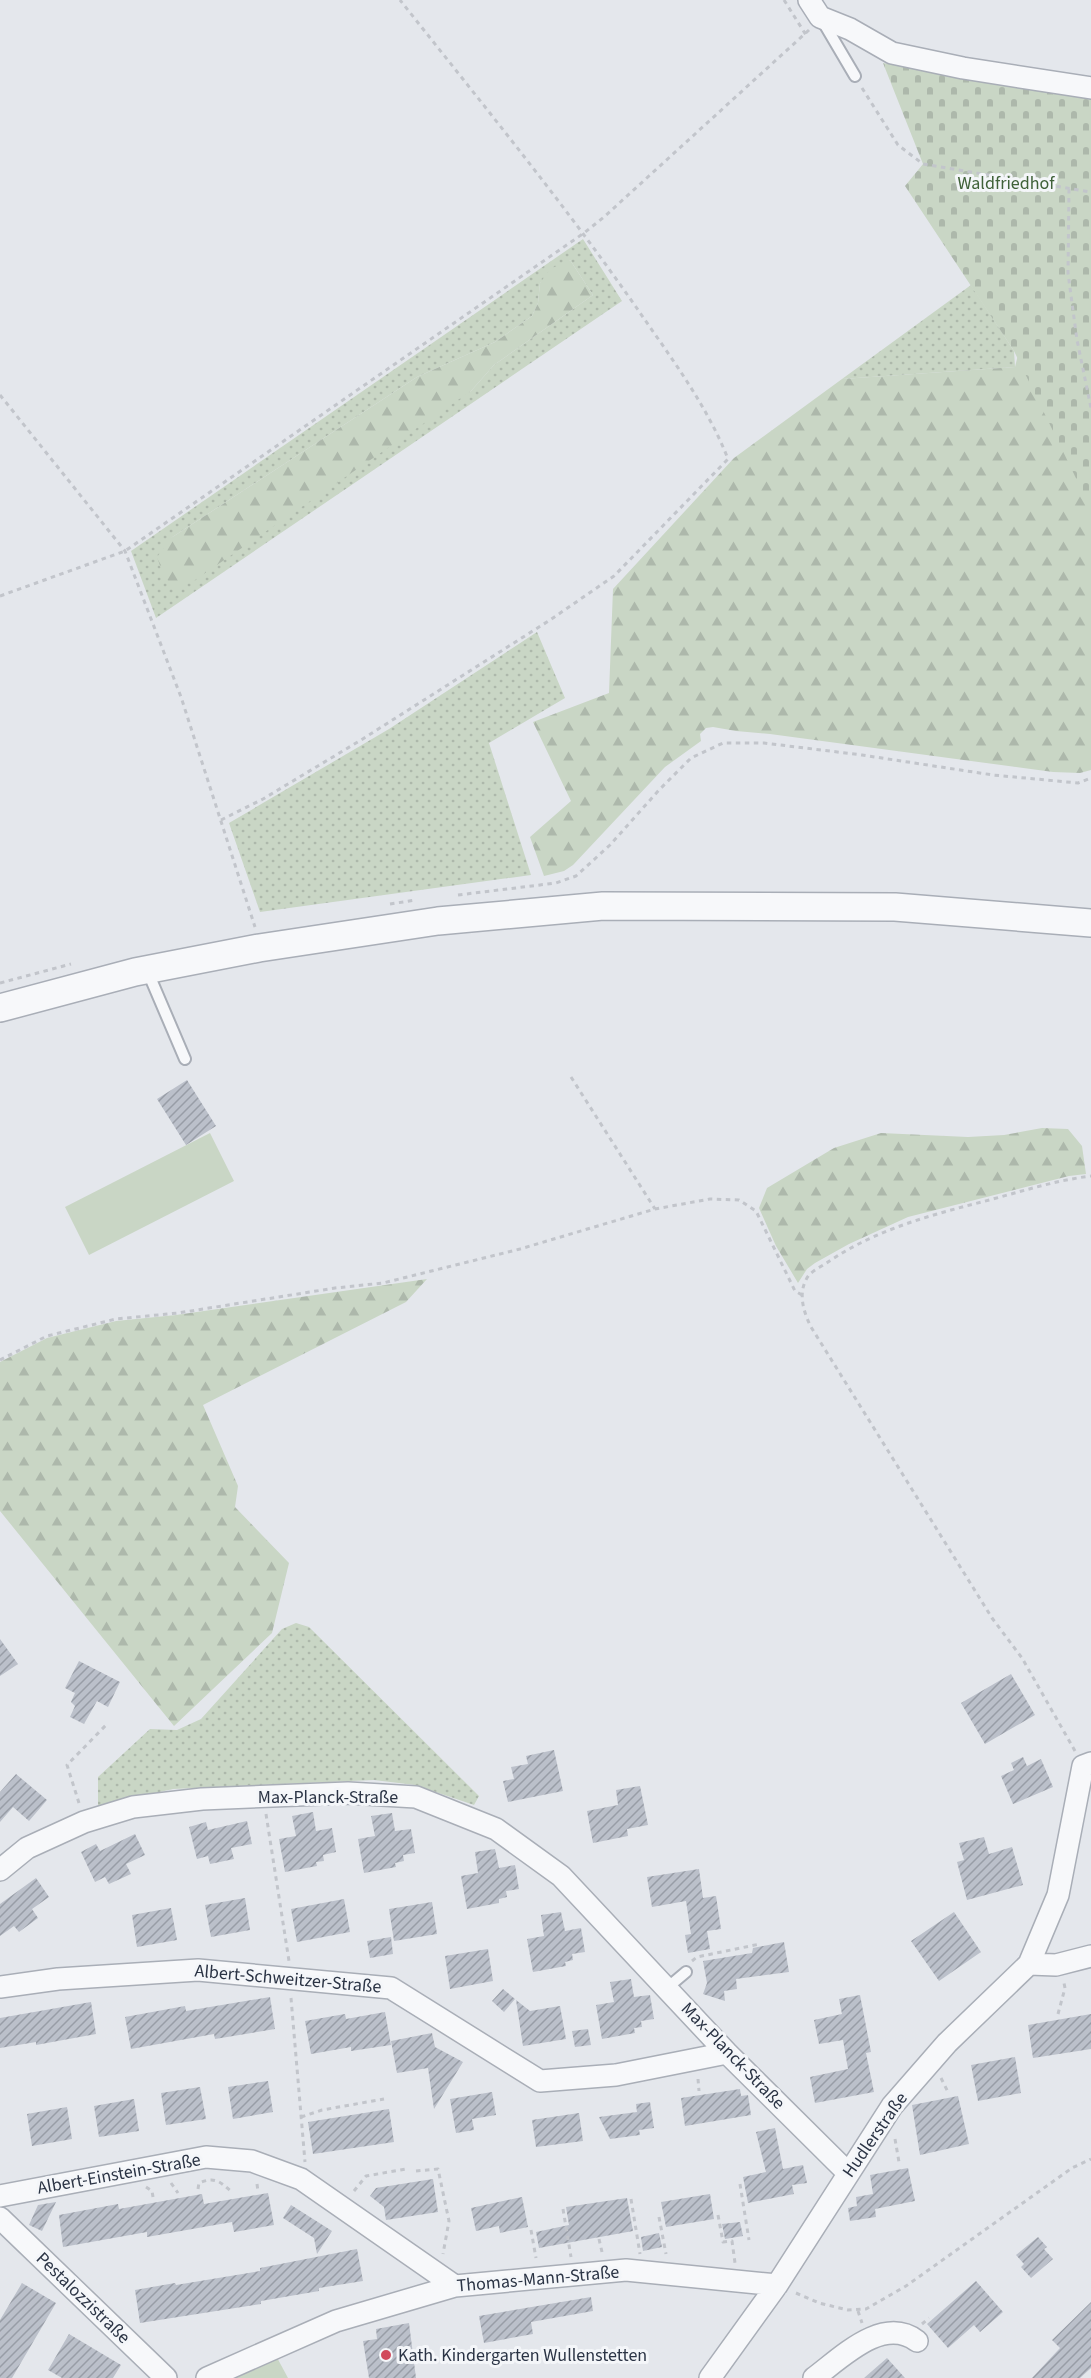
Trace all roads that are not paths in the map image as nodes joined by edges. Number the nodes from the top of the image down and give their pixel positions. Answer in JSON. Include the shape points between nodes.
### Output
{"nodes":[{"id":1,"x":814,"y":8,"type":"edge"},
{"id":2,"x":855,"y":76,"type":"road end"},
{"id":3,"x":1091,"y":88,"type":"edge"},
{"id":4,"x":1091,"y":923,"type":"edge"},
{"id":5,"x":147,"y":970,"type":"junction"},
{"id":6,"x":0,"y":1008,"type":"edge"},
{"id":7,"x":185,"y":1059,"type":"dead end"},
{"id":8,"x":1087,"y":1764,"type":"edge"},
{"id":9,"x":0,"y":1870,"type":"edge"},
{"id":10,"x":1091,"y":1956,"type":"edge"},
{"id":11,"x":1029,"y":1964,"type":"junction"},
{"id":12,"x":686,"y":1972,"type":"road end"},
{"id":13,"x":0,"y":1987,"type":"edge"},
{"id":14,"x":667,"y":1988,"type":"junction"},
{"id":15,"x":727,"y":2053,"type":"junction"},
{"id":16,"x":848,"y":2173,"type":"junction"},
{"id":17,"x":0,"y":2196,"type":"edge"},
{"id":18,"x":0,"y":2218,"type":"edge"},
{"id":19,"x":777,"y":2285,"type":"junction"},
{"id":20,"x":455,"y":2286,"type":"junction"},
{"id":21,"x":918,"y":2341,"type":"dead end"},
{"id":22,"x":166,"y":2378,"type":"edge"},
{"id":23,"x":207,"y":2378,"type":"edge"},
{"id":24,"x":710,"y":2378,"type":"edge"},
{"id":25,"x":814,"y":2378,"type":"edge"}],
"edges":[{"from":1,"to":2,"type":"lane"},
{"from":1,"to":3,"type":"street","via":[[892,53]]},
{"from":4,"to":5,"type":"street","via":[[895,907],[603,906],[253,933]]},
{"from":5,"to":6,"type":"street"},
{"from":5,"to":7,"type":"lane"},
{"from":8,"to":11,"type":"street","via":[[1058,1894]]},
{"from":9,"to":14,"type":"street","name":"Max-Planck-Straße","via":[[27,1848],[84,1822],[133,1807],[202,1799],[348,1793],[416,1797],[496,1829],[561,1876]]},
{"from":10,"to":11,"type":"street","via":[[1060,1964]]},
{"from":11,"to":16,"type":"street","name":"Hudlerstraße","via":[[948,2043],[892,2106]]},
{"from":12,"to":14,"type":"lane"},
{"from":13,"to":15,"type":"street","name":"Albert-Schweitzer-Straße","via":[[58,1979],[198,1970],[391,1988],[540,2081],[616,2075]]},
{"from":14,"to":15,"type":"street","name":"Max-Planck-Straße"},
{"from":15,"to":16,"type":"street","name":"Max-Planck-Straße"},
{"from":16,"to":19,"type":"street","name":"Hudlerstraße"},
{"from":17,"to":20,"type":"street","name":"Albert-Einstein-Straße","via":[[206,2157],[252,2161],[301,2179]]},
{"from":18,"to":22,"type":"street","name":"Pestalozzistraße"},
{"from":19,"to":20,"type":"street","name":"Thomas-Mann-Straße","via":[[626,2270]]},
{"from":19,"to":24,"type":"street","name":"Hudlerstraße"},
{"from":20,"to":23,"type":"street","name":"Thomas-Mann-Straße","via":[[336,2321]]},
{"from":21,"to":25,"type":"street","via":[[887,2332],[868,2339]]}]}
